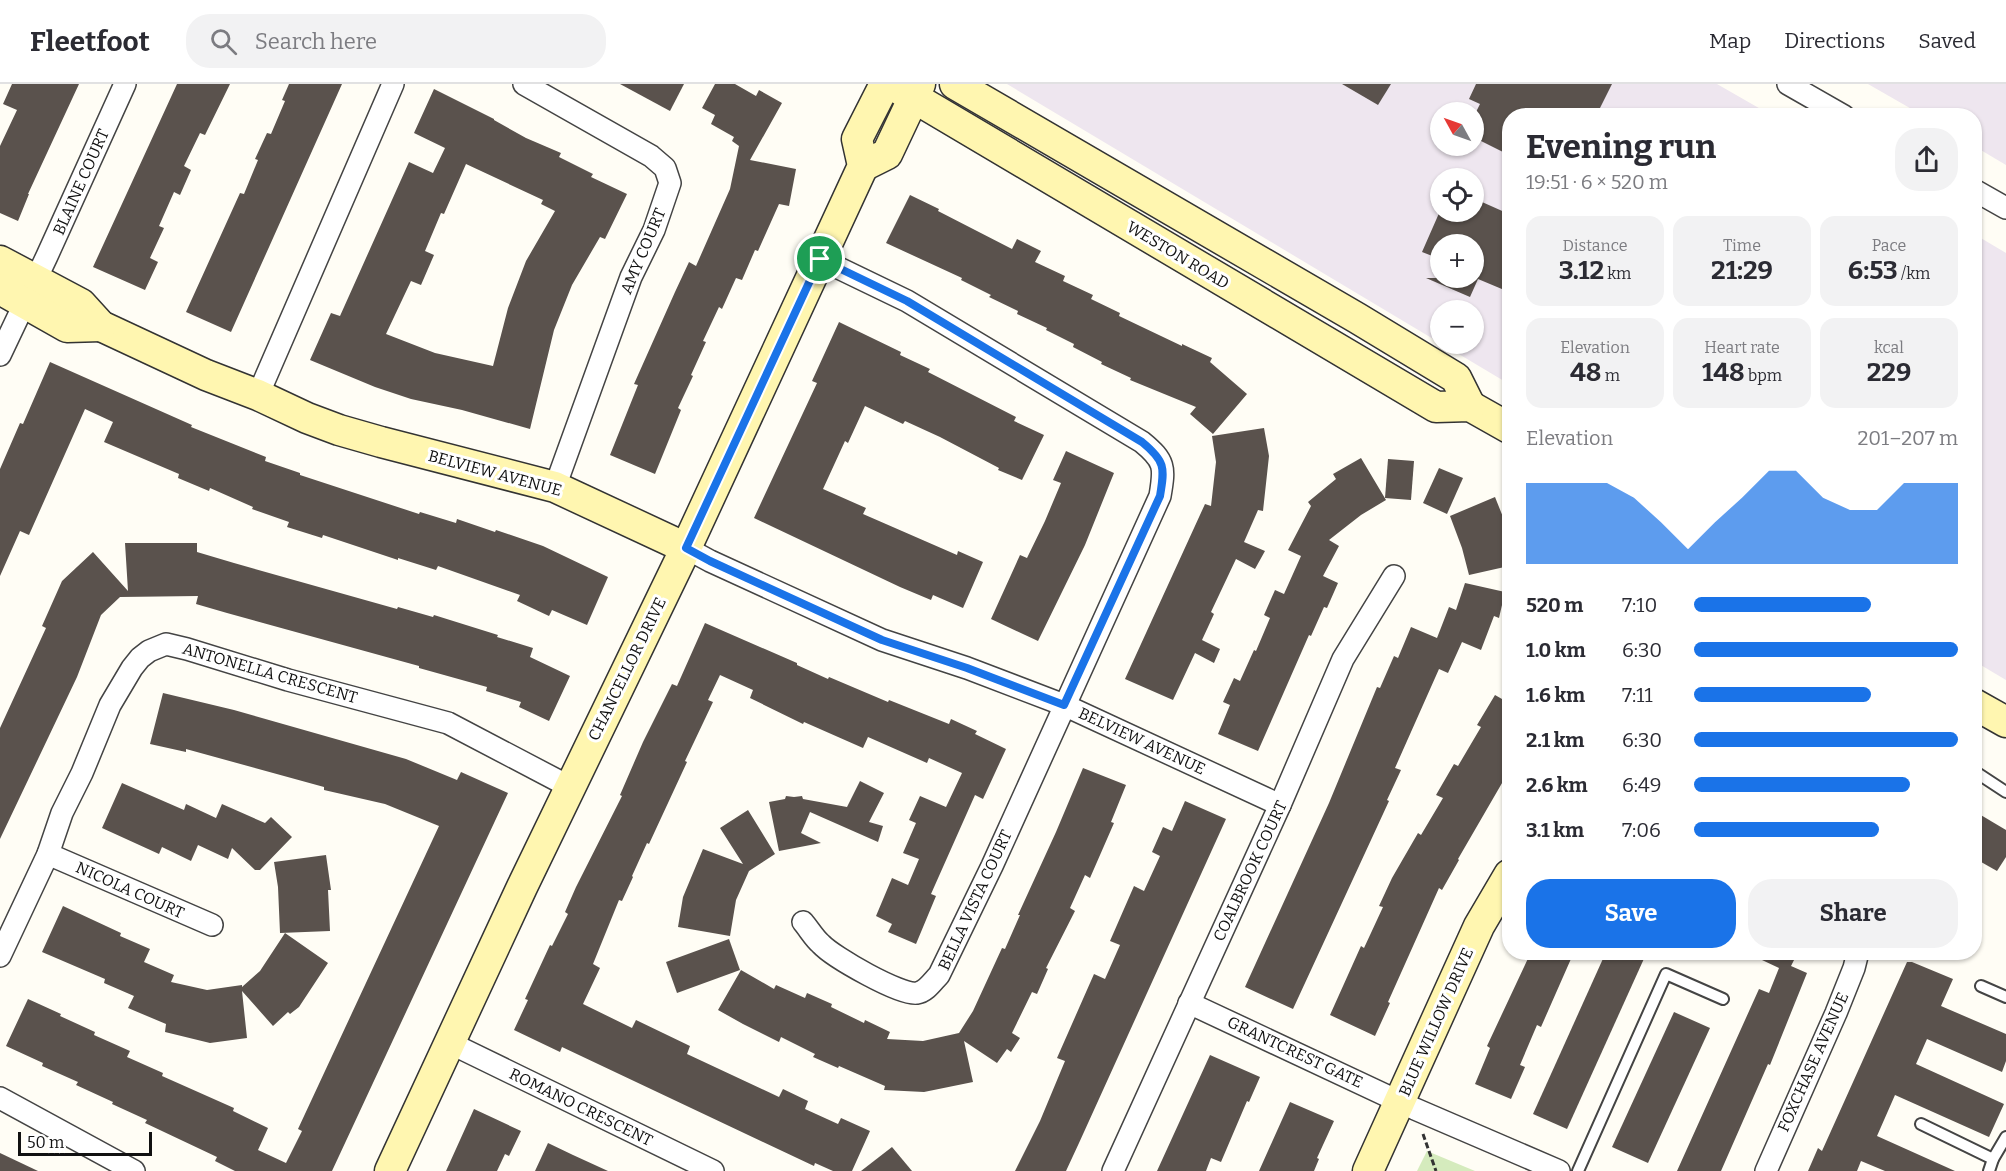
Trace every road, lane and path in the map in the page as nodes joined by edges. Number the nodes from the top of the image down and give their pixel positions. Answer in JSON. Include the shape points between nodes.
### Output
{"nodes":[{"id":1,"x":125,"y":84,"type":"edge"},
{"id":2,"x":393,"y":84,"type":"edge"},
{"id":3,"x":525,"y":84,"type":"edge"},
{"id":4,"x":885,"y":84,"type":"edge"},
{"id":5,"x":955,"y":84,"type":"edge"},
{"id":6,"x":1788,"y":84,"type":"edge"},
{"id":7,"x":908,"y":89,"type":"edge"},
{"id":8,"x":1830,"y":108,"type":"edge"},
{"id":9,"x":863,"y":166,"type":"junction"},
{"id":10,"x":1982,"y":194,"type":"edge"},
{"id":11,"x":2006,"y":208,"type":"edge"},
{"id":12,"x":820,"y":259,"type":"junction"},
{"id":13,"x":0,"y":261,"type":"edge"},
{"id":14,"x":20,"y":290,"type":"edge"},
{"id":15,"x":0,"y":355,"type":"edge"},
{"id":16,"x":258,"y":395,"type":"junction"},
{"id":17,"x":1470,"y":406,"type":"junction"},
{"id":18,"x":1502,"y":424,"type":"edge"},
{"id":19,"x":555,"y":487,"type":"junction"},
{"id":20,"x":686,"y":548,"type":"junction"},
{"id":21,"x":1394,"y":576,"type":"dead end"},
{"id":22,"x":1064,"y":705,"type":"junction"},
{"id":23,"x":1982,"y":708,"type":"edge"},
{"id":24,"x":2006,"y":722,"type":"edge"},
{"id":25,"x":1982,"y":776,"type":"edge"},
{"id":26,"x":570,"y":787,"type":"junction"},
{"id":27,"x":2006,"y":792,"type":"edge"},
{"id":28,"x":1280,"y":806,"type":"junction"},
{"id":29,"x":48,"y":854,"type":"junction"},
{"id":30,"x":1502,"y":887,"type":"edge"},
{"id":31,"x":803,"y":922,"type":"dead end"},
{"id":32,"x":212,"y":926,"type":"dead end"},
{"id":33,"x":0,"y":956,"type":"edge"},
{"id":34,"x":1856,"y":960,"type":"edge"},
{"id":35,"x":1981,"y":986,"type":"dead end"},
{"id":36,"x":2006,"y":996,"type":"edge"},
{"id":37,"x":1723,"y":999,"type":"dead end"},
{"id":38,"x":1189,"y":1003,"type":"junction"},
{"id":39,"x":450,"y":1043,"type":"junction"},
{"id":40,"x":0,"y":1098,"type":"edge"},
{"id":41,"x":1408,"y":1106,"type":"junction"},
{"id":42,"x":1921,"y":1124,"type":"dead end"},
{"id":43,"x":2006,"y":1137,"type":"edge"},
{"id":44,"x":1993,"y":1159,"type":"junction"},
{"id":45,"x":123,"y":1168,"type":"edge"},
{"id":46,"x":390,"y":1171,"type":"edge"},
{"id":47,"x":713,"y":1171,"type":"edge"},
{"id":48,"x":1113,"y":1171,"type":"edge"},
{"id":49,"x":1368,"y":1171,"type":"edge"},
{"id":50,"x":1436,"y":1171,"type":"edge"},
{"id":51,"x":1559,"y":1171,"type":"edge"},
{"id":52,"x":1578,"y":1171,"type":"edge"},
{"id":53,"x":1766,"y":1171,"type":"edge"},
{"id":54,"x":1989,"y":1171,"type":"edge"}],
"edges":[{"from":1,"to":14,"type":"street","name":"BLAINE COURT"},
{"from":2,"to":16,"type":"street"},
{"from":3,"to":19,"type":"street","name":"AMY COURT","via":[[651,156],[665,168],[670,183],[654,230],[631,277]]},
{"from":4,"to":9,"type":"street","via":[[857,139]]},
{"from":5,"to":17,"type":"street","via":[[1456,378]]},
{"from":6,"to":8,"type":"street"},
{"from":7,"to":9,"type":"street","via":[[887,154]]},
{"from":7,"to":17,"type":"street","name":"WESTON ROAD","via":[[1436,407]]},
{"from":9,"to":12,"type":"street","name":"CHANCELLOR DRIVE"},
{"from":10,"to":11,"type":"street"},
{"from":12,"to":20,"type":"street","name":"CHANCELLOR DRIVE"},
{"from":12,"to":22,"type":"street","name":"BELLA VISTA COURT","via":[[907,301],[1142,442],[1163,463],[1160,496]]},
{"from":13,"to":14,"type":"street","name":"BELVIEW AVENUE"},
{"from":14,"to":15,"type":"street","name":"BLAINE COURT"},
{"from":14,"to":16,"type":"street","name":"BELVIEW AVENUE","via":[[81,304],[101,326]]},
{"from":16,"to":19,"type":"street","name":"BELVIEW AVENUE","via":[[339,430]]},
{"from":17,"to":18,"type":"street"},
{"from":19,"to":20,"type":"street","name":"BELVIEW AVENUE"},
{"from":20,"to":22,"type":"street","name":"BELVIEW AVENUE","via":[[882,640]]},
{"from":20,"to":26,"type":"street","name":"CHANCELLOR DRIVE"},
{"from":21,"to":28,"type":"street","name":"COALBROOK COURT","via":[[1343,659]]},
{"from":22,"to":28,"type":"street","name":"BELVIEW AVENUE"},
{"from":22,"to":31,"type":"street","name":"BELLA VISTA COURT","via":[[939,975],[925,989],[908,992],[857,969],[822,945]]},
{"from":23,"to":24,"type":"street"},
{"from":25,"to":27,"type":"lane"},
{"from":26,"to":29,"type":"street","name":"ANTONELLA CRESCENT","via":[[448,723],[166,644],[140,658],[110,705]]},
{"from":26,"to":39,"type":"street","name":"CHANCELLOR DRIVE"},
{"from":28,"to":38,"type":"street","name":"COALBROOK COURT"},
{"from":29,"to":32,"type":"street","name":"NICOLA COURT"},
{"from":29,"to":33,"type":"street","name":"ANTONELLA CRESCENT"},
{"from":30,"to":41,"type":"street","name":"BLUE WILLOW DRIVE","via":[[1479,926]]},
{"from":34,"to":53,"type":"street","name":"FOXCHASE AVENUE"},
{"from":35,"to":36,"type":"lane"},
{"from":37,"to":52,"type":"lane","via":[[1666,974]]},
{"from":38,"to":41,"type":"street","name":"GRANTCREST GATE"},
{"from":38,"to":48,"type":"street","name":"COALBROOK COURT"},
{"from":39,"to":46,"type":"street","name":"CHANCELLOR DRIVE"},
{"from":39,"to":47,"type":"street","name":"ROMANO CRESCENT"},
{"from":40,"to":45,"type":"street"},
{"from":41,"to":49,"type":"street","name":"BLUE WILLOW DRIVE"},
{"from":41,"to":50,"type":"path"},
{"from":41,"to":51,"type":"street","name":"GRANTCREST GATE"},
{"from":42,"to":44,"type":"lane"},
{"from":43,"to":44,"type":"lane"},
{"from":44,"to":54,"type":"lane"}]}
